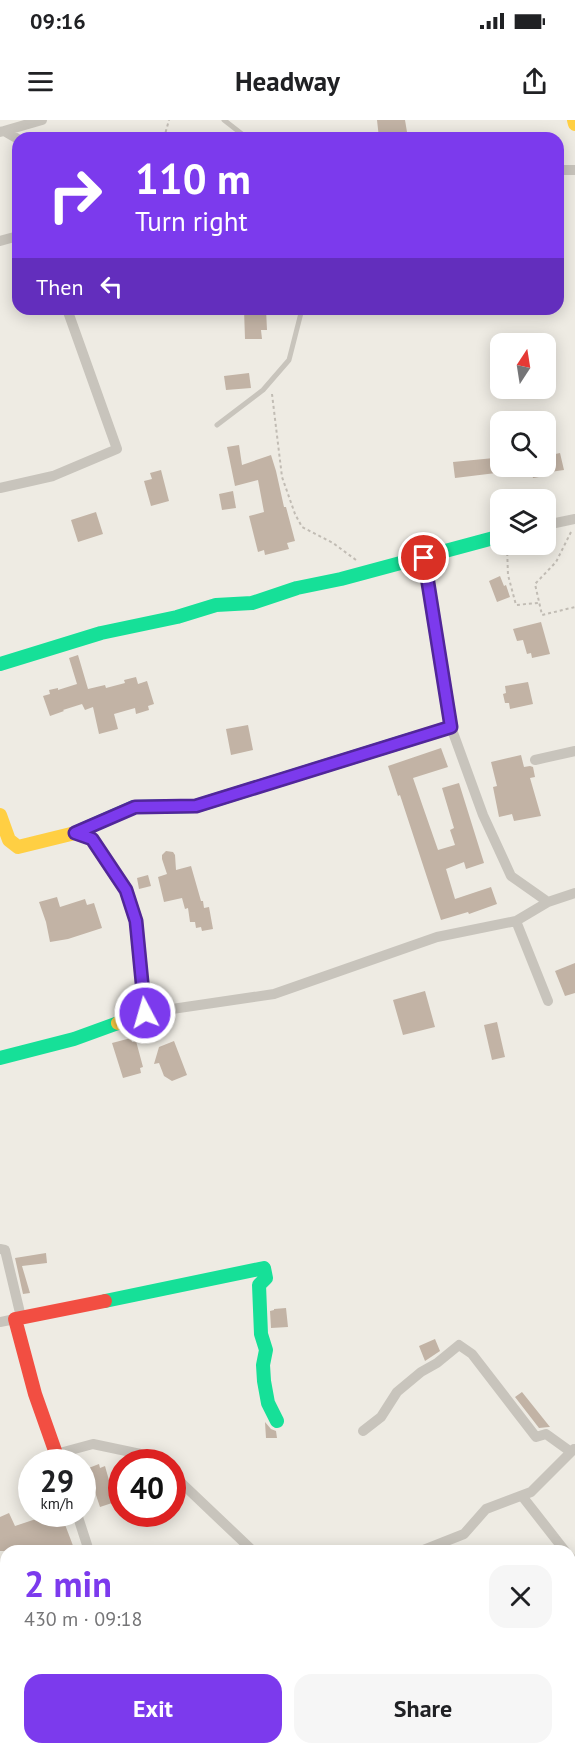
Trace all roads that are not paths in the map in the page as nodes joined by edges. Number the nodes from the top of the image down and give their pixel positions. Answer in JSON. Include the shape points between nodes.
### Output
{"nodes":[{"id":1,"x":42,"y":120,"type":"edge"},
{"id":2,"x":224,"y":120,"type":"edge"},
{"id":3,"x":2,"y":132,"type":"edge"},
{"id":4,"x":239,"y":132,"type":"edge"},
{"id":5,"x":69,"y":315,"type":"edge"},
{"id":6,"x":300,"y":315,"type":"edge"},
{"id":7,"x":217,"y":425,"type":"dead end"},
{"id":8,"x":0,"y":488,"type":"edge"},
{"id":9,"x":575,"y":519,"type":"edge"},
{"id":10,"x":556,"y":523,"type":"edge"},
{"id":11,"x":490,"y":539,"type":"edge"},
{"id":12,"x":424,"y":558,"type":"junction"},
{"id":13,"x":0,"y":664,"type":"edge"},
{"id":14,"x":451,"y":727,"type":"junction"},
{"id":15,"x":575,"y":751,"type":"edge"},
{"id":16,"x":536,"y":760,"type":"dead end"},
{"id":17,"x":1,"y":822,"type":"edge"},
{"id":18,"x":75,"y":833,"type":"junction"},
{"id":19,"x":575,"y":893,"type":"edge"},
{"id":20,"x":548,"y":902,"type":"junction"},
{"id":21,"x":516,"y":921,"type":"junction"},
{"id":22,"x":548,"y":1001,"type":"dead end"},
{"id":23,"x":145,"y":1013,"type":"junction"},
{"id":24,"x":0,"y":1058,"type":"edge"},
{"id":25,"x":0,"y":1249,"type":"edge"},
{"id":26,"x":18,"y":1318,"type":"junction"},
{"id":27,"x":0,"y":1322,"type":"edge"},
{"id":28,"x":278,"y":1421,"type":"dead end"},
{"id":29,"x":363,"y":1431,"type":"dead end"},
{"id":30,"x":55,"y":1449,"type":"edge"},
{"id":31,"x":80,"y":1449,"type":"edge"},
{"id":32,"x":117,"y":1449,"type":"edge"},
{"id":33,"x":573,"y":1450,"type":"edge"},
{"id":34,"x":186,"y":1487,"type":"edge"},
{"id":35,"x":522,"y":1496,"type":"junction"},
{"id":36,"x":81,"y":1527,"type":"edge"},
{"id":37,"x":87,"y":1545,"type":"edge"},
{"id":38,"x":247,"y":1545,"type":"edge"},
{"id":39,"x":435,"y":1545,"type":"edge"},
{"id":40,"x":560,"y":1545,"type":"edge"}],
"edges":[{"from":1,"to":3,"type":"street"},
{"from":2,"to":4,"type":"lane"},
{"from":5,"to":8,"type":"street","via":[[117,449],[53,476]]},
{"from":6,"to":7,"type":"lane","via":[[289,360],[263,390]]},
{"from":9,"to":10,"type":"street"},
{"from":11,"to":12,"type":"street"},
{"from":12,"to":13,"type":"street","via":[[297,588],[252,603],[216,605],[101,633]]},
{"from":12,"to":14,"type":"street"},
{"from":14,"to":18,"type":"street","via":[[196,806],[135,807]]},
{"from":14,"to":20,"type":"street","via":[[483,815],[511,876]]},
{"from":15,"to":16,"type":"street"},
{"from":17,"to":18,"type":"street","via":[[9,840],[18,847]]},
{"from":18,"to":23,"type":"street","via":[[92,839],[126,890],[136,921]]},
{"from":19,"to":20,"type":"street"},
{"from":20,"to":21,"type":"street"},
{"from":21,"to":22,"type":"street"},
{"from":21,"to":23,"type":"street","via":[[437,937],[274,994]]},
{"from":23,"to":24,"type":"street","via":[[74,1039]]},
{"from":25,"to":26,"type":"street","via":[[5,1250]]},
{"from":26,"to":27,"type":"street"},
{"from":26,"to":28,"type":"street","via":[[264,1268],[266,1278],[260,1285],[261,1334],[266,1350],[264,1381],[268,1403]]},
{"from":26,"to":30,"type":"street","via":[[35,1394]]},
{"from":29,"to":33,"type":"street","via":[[381,1417],[397,1392],[459,1346],[472,1354],[536,1437],[546,1434]]},
{"from":31,"to":32,"type":"street","via":[[93,1444]]},
{"from":33,"to":35,"type":"street","via":[[531,1492]]},
{"from":34,"to":38,"type":"street"},
{"from":35,"to":39,"type":"street","via":[[486,1509],[464,1533]]},
{"from":35,"to":40,"type":"street"},
{"from":36,"to":37,"type":"street"}]}
